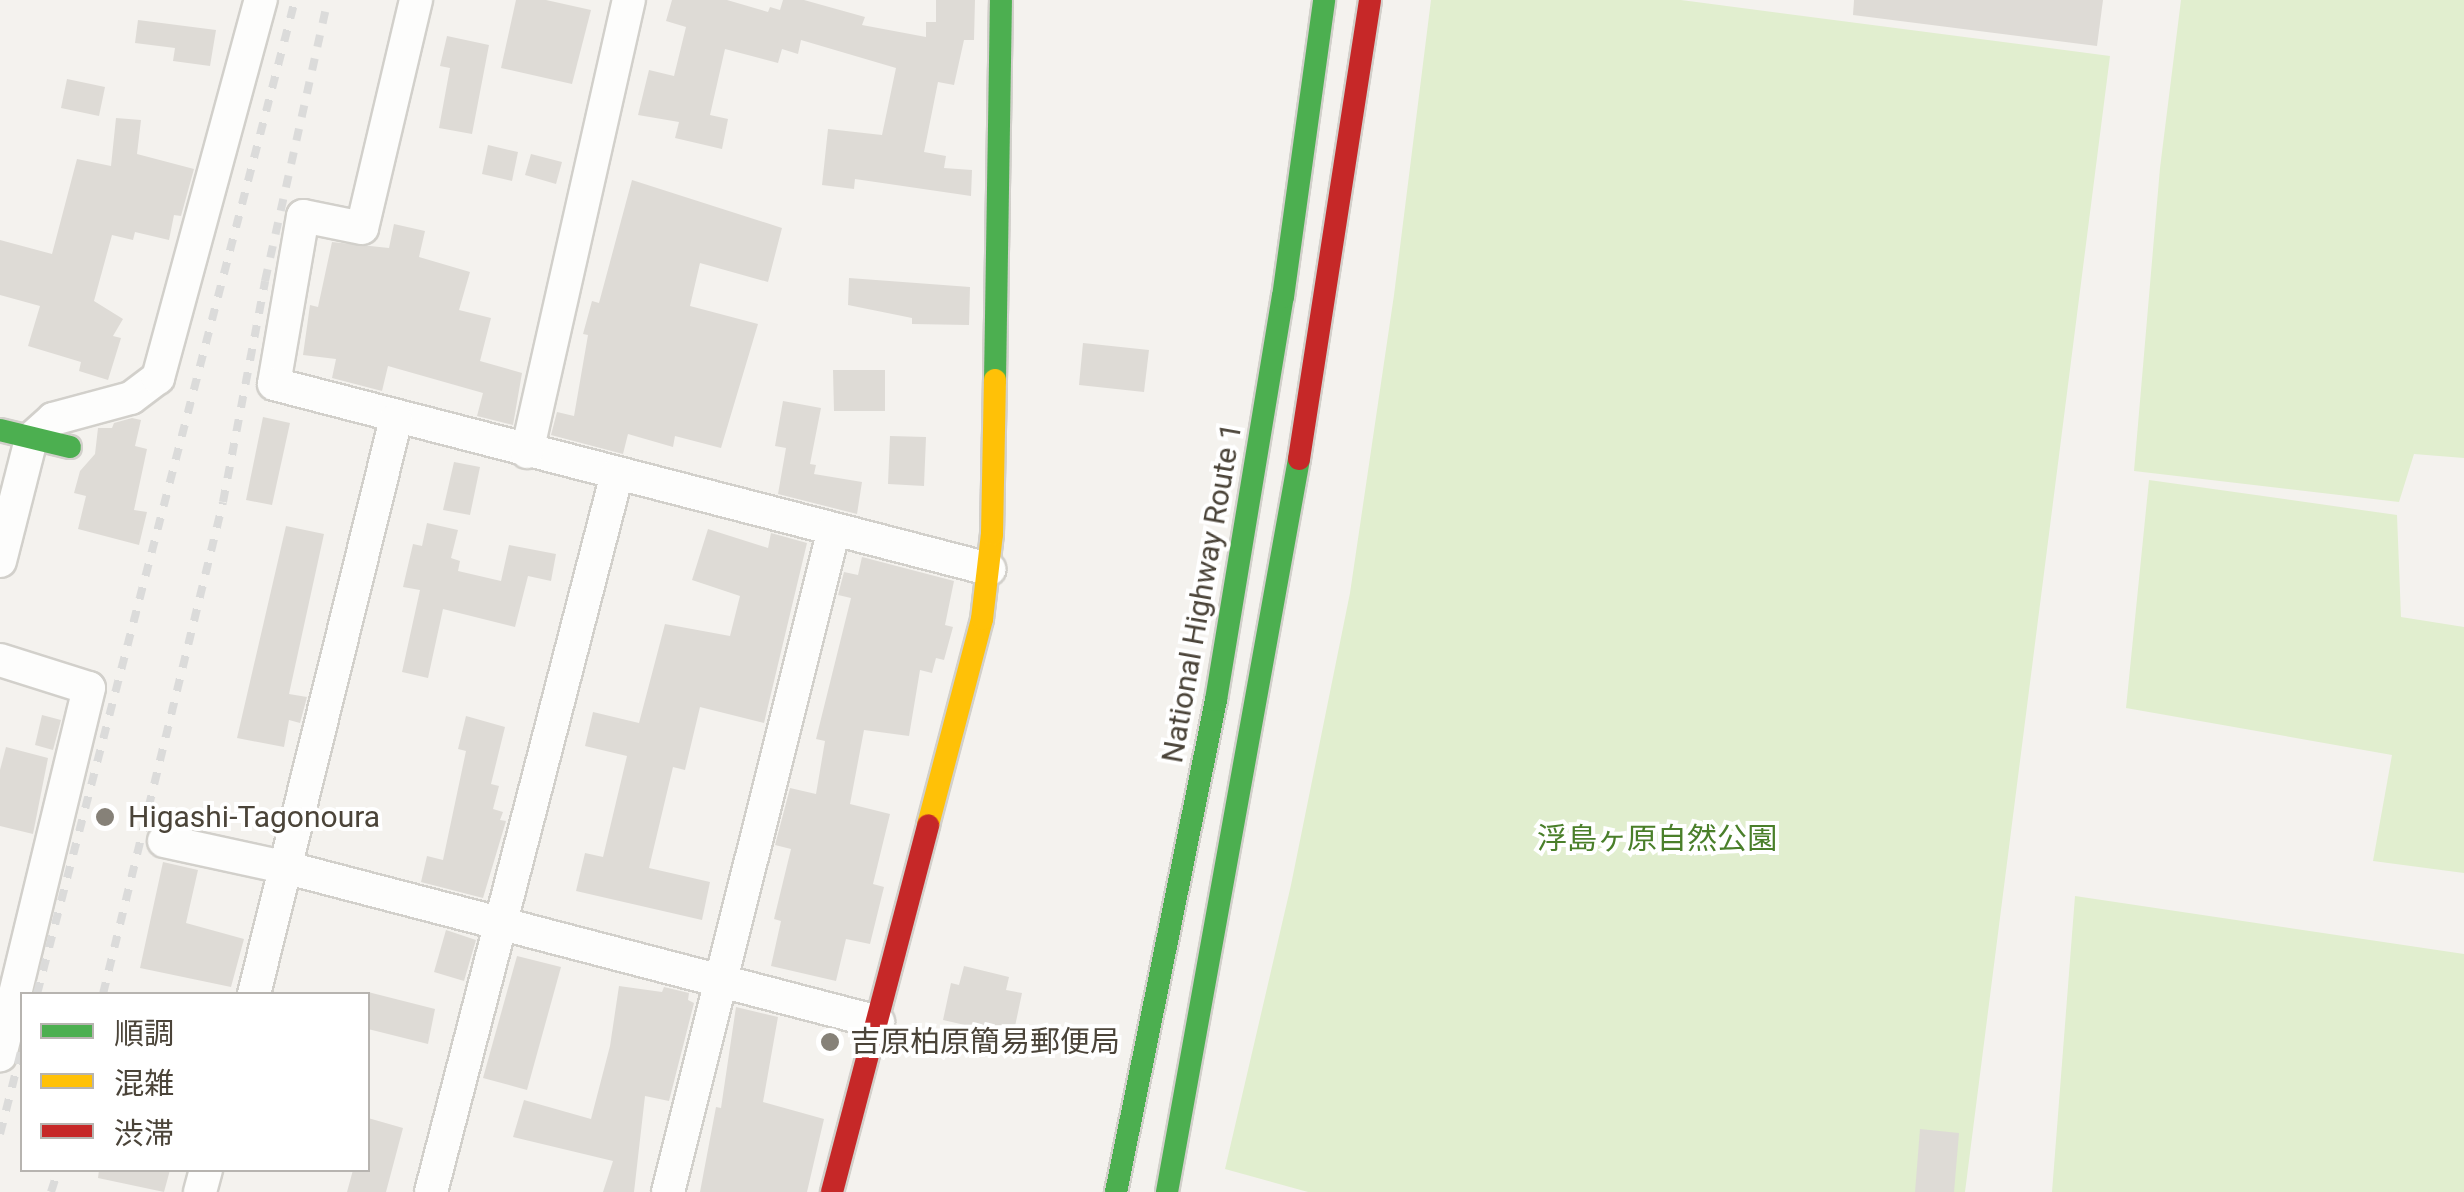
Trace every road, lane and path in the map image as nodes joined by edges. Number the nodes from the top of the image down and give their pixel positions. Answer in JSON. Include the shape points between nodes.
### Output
{"nodes":[{"id":1,"x":261,"y":0,"type":"edge"},
{"id":2,"x":416,"y":0,"type":"edge"},
{"id":3,"x":630,"y":0,"type":"edge"},
{"id":4,"x":1002,"y":0,"type":"edge"},
{"id":5,"x":1324,"y":0,"type":"edge"},
{"id":6,"x":1370,"y":0,"type":"edge"},
{"id":7,"x":396,"y":418,"type":"junction"},
{"id":8,"x":16,"y":435,"type":"edge"},
{"id":9,"x":70,"y":447,"type":"dead end"},
{"id":10,"x":527,"y":452,"type":"junction"},
{"id":11,"x":617,"y":474,"type":"junction"},
{"id":12,"x":834,"y":528,"type":"junction"},
{"id":13,"x":0,"y":561,"type":"edge"},
{"id":14,"x":989,"y":569,"type":"junction"},
{"id":15,"x":0,"y":660,"type":"edge"},
{"id":16,"x":164,"y":841,"type":"dead end"},
{"id":17,"x":288,"y":868,"type":"junction"},
{"id":18,"x":498,"y":923,"type":"junction"},
{"id":19,"x":722,"y":982,"type":"junction"},
{"id":20,"x":255,"y":992,"type":"edge"},
{"id":21,"x":878,"y":1022,"type":"junction"},
{"id":22,"x":0,"y":1054,"type":"edge"},
{"id":23,"x":432,"y":1192,"type":"edge"},
{"id":24,"x":668,"y":1192,"type":"edge"},
{"id":25,"x":832,"y":1192,"type":"edge"},
{"id":26,"x":1116,"y":1192,"type":"edge"},
{"id":27,"x":1167,"y":1192,"type":"edge"}],
"edges":[{"from":1,"to":8,"type":"street","via":[[158,378],[131,398]]},
{"from":2,"to":7,"type":"street","via":[[362,228],[302,216],[274,384]]},
{"from":3,"to":10,"type":"street"},
{"from":4,"to":14,"type":"main road"},
{"from":5,"to":26,"type":"main road","name":"National Highway Route 1","via":[[1220,682]]},
{"from":6,"to":27,"type":"main road","via":[[1294,493]]},
{"from":7,"to":10,"type":"street"},
{"from":7,"to":17,"type":"street"},
{"from":8,"to":9,"type":"main road"},
{"from":8,"to":13,"type":"street"},
{"from":10,"to":11,"type":"street"},
{"from":11,"to":12,"type":"street"},
{"from":11,"to":18,"type":"street"},
{"from":12,"to":14,"type":"street"},
{"from":12,"to":19,"type":"street"},
{"from":14,"to":21,"type":"main road","via":[[982,619]]},
{"from":15,"to":22,"type":"street","via":[[89,688]]},
{"from":16,"to":17,"type":"street"},
{"from":17,"to":18,"type":"street"},
{"from":17,"to":20,"type":"street"},
{"from":18,"to":19,"type":"street"},
{"from":18,"to":23,"type":"street"},
{"from":19,"to":21,"type":"street"},
{"from":19,"to":24,"type":"street"},
{"from":21,"to":25,"type":"main road"}]}
